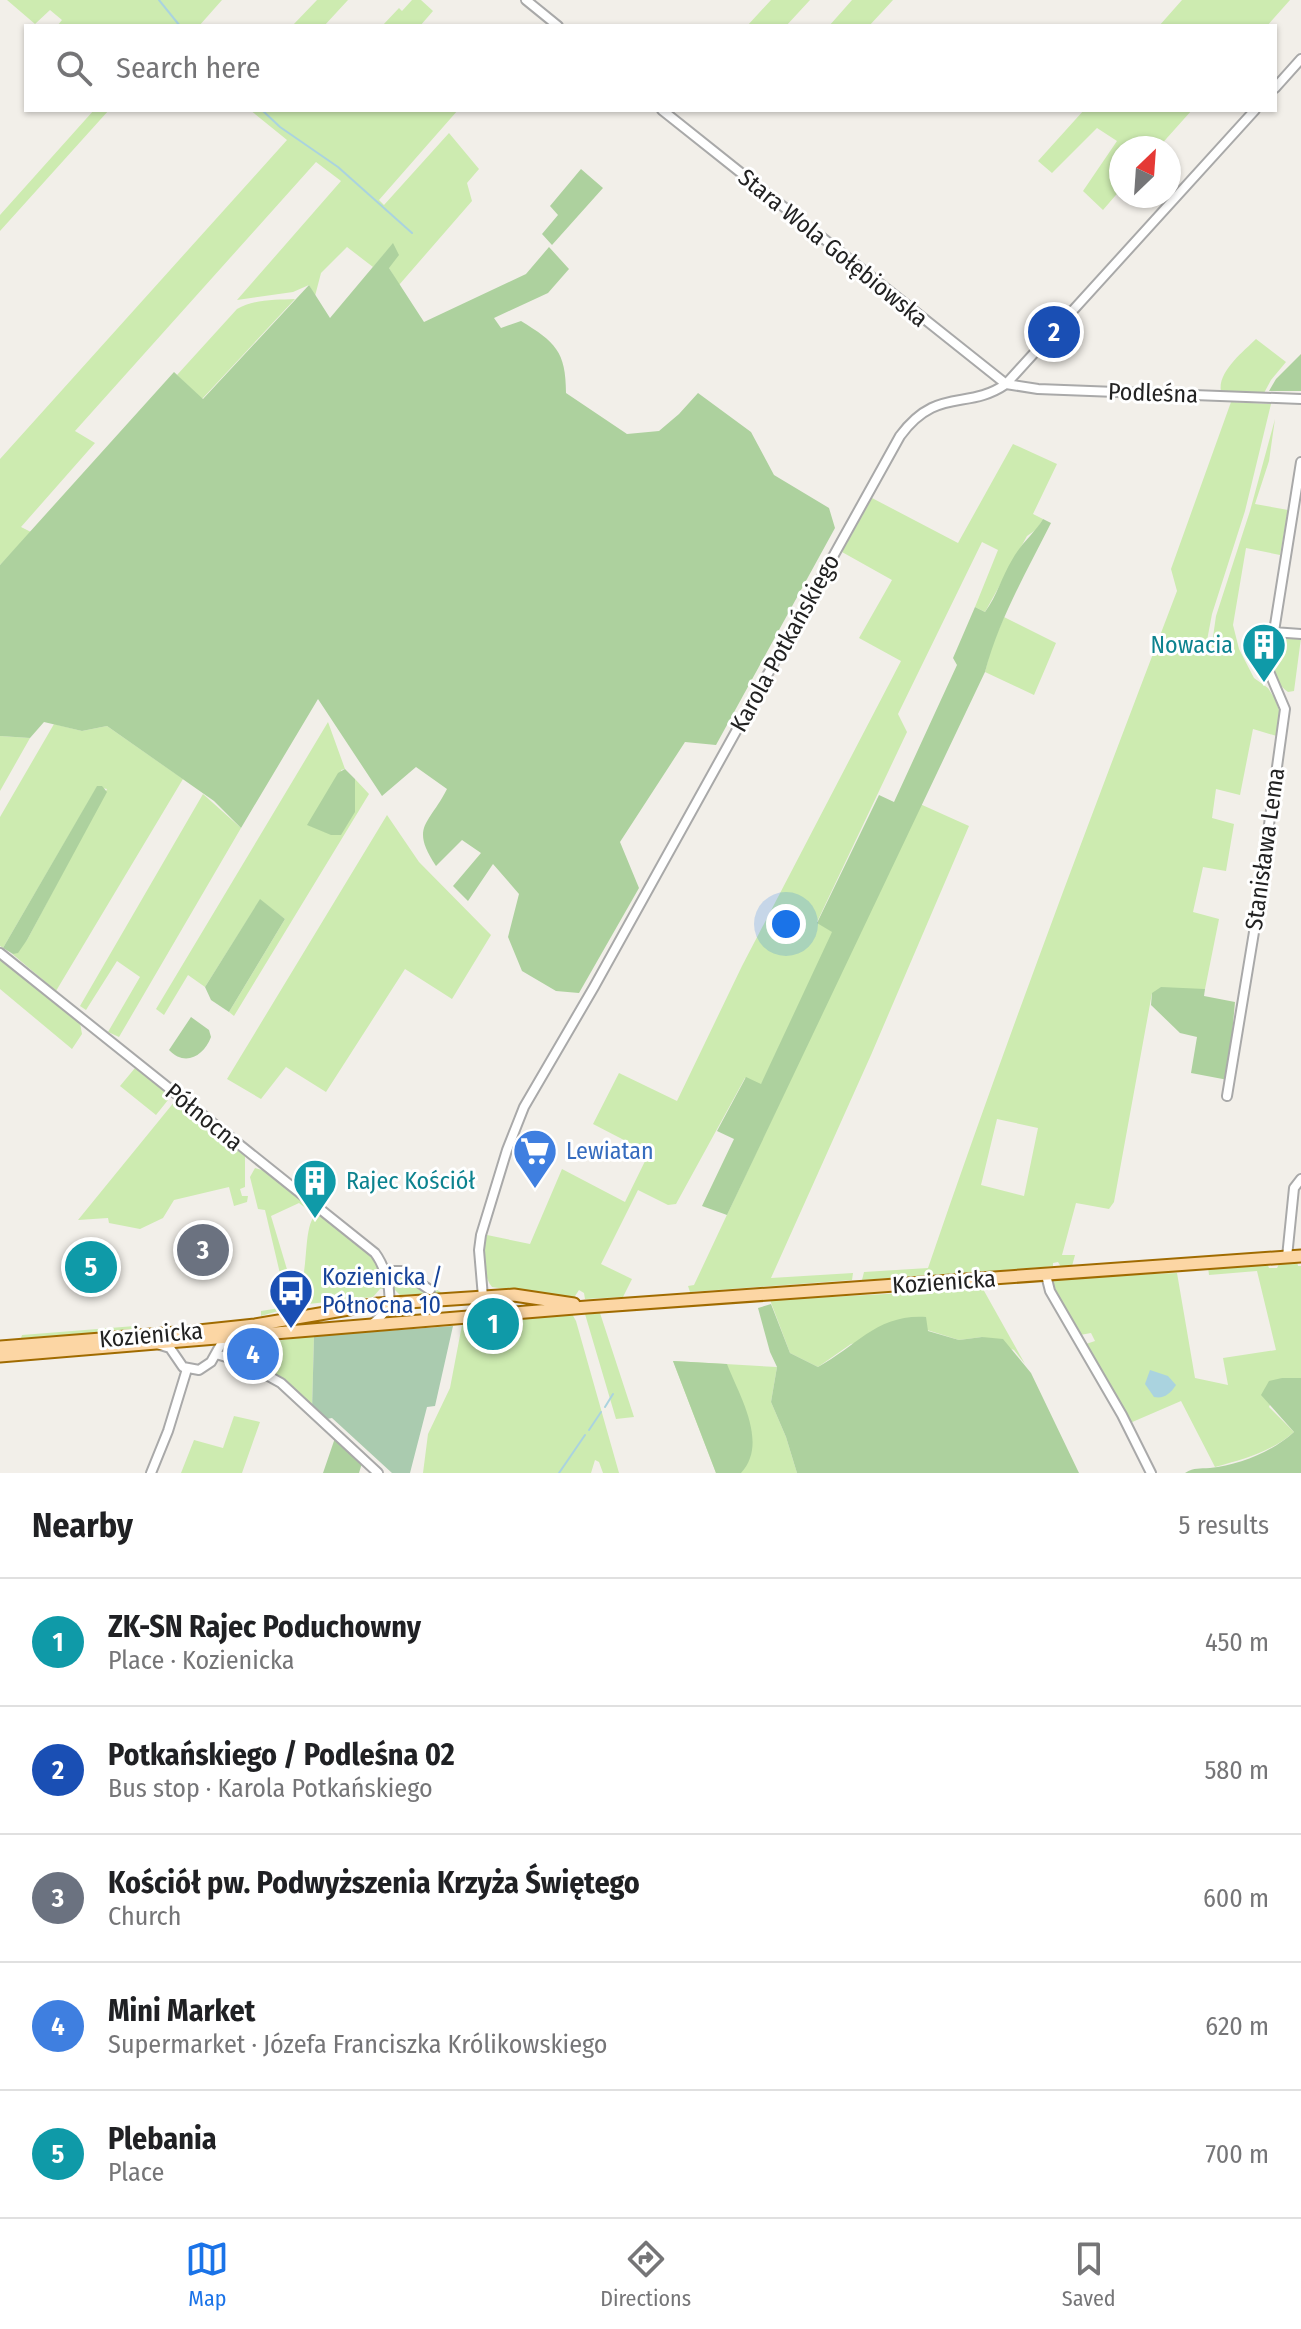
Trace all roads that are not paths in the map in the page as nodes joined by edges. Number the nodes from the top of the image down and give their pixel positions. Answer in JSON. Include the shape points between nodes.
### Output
{"nodes":[{"id":1,"x":526,"y":0,"type":"edge"},
{"id":2,"x":556,"y":24,"type":"edge"},
{"id":3,"x":1301,"y":59,"type":"edge"},
{"id":4,"x":1277,"y":86,"type":"edge"},
{"id":5,"x":665,"y":112,"type":"edge"},
{"id":6,"x":1253,"y":112,"type":"edge"},
{"id":7,"x":1006,"y":384,"type":"junction"},
{"id":8,"x":1301,"y":399,"type":"edge"},
{"id":9,"x":1301,"y":462,"type":"edge"},
{"id":10,"x":1273,"y":632,"type":"junction"},
{"id":11,"x":1301,"y":634,"type":"edge"},
{"id":12,"x":0,"y":953,"type":"edge"},
{"id":13,"x":1227,"y":1096,"type":"dead end"},
{"id":14,"x":1301,"y":1179,"type":"edge"},
{"id":15,"x":1301,"y":1256,"type":"edge"},
{"id":16,"x":1287,"y":1257,"type":"junction"},
{"id":17,"x":385,"y":1271,"type":"junction"},
{"id":18,"x":1046,"y":1275,"type":"junction"},
{"id":19,"x":481,"y":1277,"type":"junction"},
{"id":20,"x":430,"y":1290,"type":"dead end"},
{"id":21,"x":468,"y":1298,"type":"junction"},
{"id":22,"x":385,"y":1300,"type":"junction"},
{"id":23,"x":416,"y":1302,"type":"junction"},
{"id":24,"x":480,"y":1307,"type":"junction"},
{"id":25,"x":587,"y":1307,"type":"junction"},
{"id":26,"x":418,"y":1321,"type":"junction"},
{"id":27,"x":372,"y":1324,"type":"junction"},
{"id":28,"x":189,"y":1332,"type":"junction"},
{"id":29,"x":225,"y":1337,"type":"junction"},
{"id":30,"x":0,"y":1347,"type":"edge"},
{"id":31,"x":176,"y":1348,"type":"junction"},
{"id":32,"x":216,"y":1354,"type":"junction"},
{"id":33,"x":0,"y":1356,"type":"edge"},
{"id":34,"x":187,"y":1369,"type":"junction"},
{"id":35,"x":151,"y":1473,"type":"edge"},
{"id":36,"x":378,"y":1473,"type":"edge"},
{"id":37,"x":1151,"y":1473,"type":"edge"}],
"edges":[{"from":1,"to":2,"type":"street"},
{"from":3,"to":4,"type":"street"},
{"from":5,"to":7,"type":"street","name":"Stara Wola Gołębiowska"},
{"from":6,"to":7,"type":"street","name":"Karola Potkańskiego"},
{"from":7,"to":8,"type":"street","name":"Podleśna"},
{"from":7,"to":19,"type":"street","name":"Karola Potkańskiego","via":[[927,409],[894,446],[524,1107],[481,1235]]},
{"from":9,"to":10,"type":"street","name":"Stanisława Lema"},
{"from":10,"to":11,"type":"street"},
{"from":10,"to":13,"type":"street","name":"Stanisława Lema","via":[[1268,669],[1285,709]]},
{"from":12,"to":17,"type":"street","name":"Północna","via":[[369,1248]]},
{"from":14,"to":16,"type":"street","via":[[1294,1188]]},
{"from":15,"to":16,"type":"main road","name":"Kozienicka"},
{"from":16,"to":18,"type":"main road","name":"Kozienicka"},
{"from":17,"to":20,"type":"street","via":[[402,1271]]},
{"from":17,"to":22,"type":"street"},
{"from":18,"to":25,"type":"main road","name":"Kozienicka"},
{"from":18,"to":37,"type":"street"},
{"from":19,"to":21,"type":"street"},
{"from":19,"to":24,"type":"street","name":"Karola Potkańskiego"},
{"from":21,"to":23,"type":"main road","name":"Kozienicka"},
{"from":21,"to":24,"type":"main road"},
{"from":22,"to":23,"type":"main road","name":"Kozienicka"},
{"from":22,"to":27,"type":"street","via":[[385,1312]]},
{"from":22,"to":28,"type":"main road","name":"Kozienicka"},
{"from":23,"to":26,"type":"main road","via":[[411,1313]]},
{"from":24,"to":25,"type":"main road","name":"Kozienicka"},
{"from":24,"to":25,"type":"main road","name":"Kozienicka","via":[[514,1295]]},
{"from":24,"to":26,"type":"main road","name":"Kozienicka"},
{"from":26,"to":27,"type":"main road","name":"Kozienicka"},
{"from":27,"to":29,"type":"main road","name":"Kozienicka"},
{"from":28,"to":30,"type":"main road","name":"Kozienicka"},
{"from":28,"to":31,"type":"street"},
{"from":29,"to":31,"type":"main road","name":"Kozienicka"},
{"from":29,"to":32,"type":"street"},
{"from":31,"to":33,"type":"main road","name":"Kozienicka"},
{"from":31,"to":34,"type":"street"},
{"from":32,"to":34,"type":"street","via":[[204,1368]]},
{"from":32,"to":36,"type":"street","via":[[281,1383]]},
{"from":34,"to":35,"type":"street"}]}
